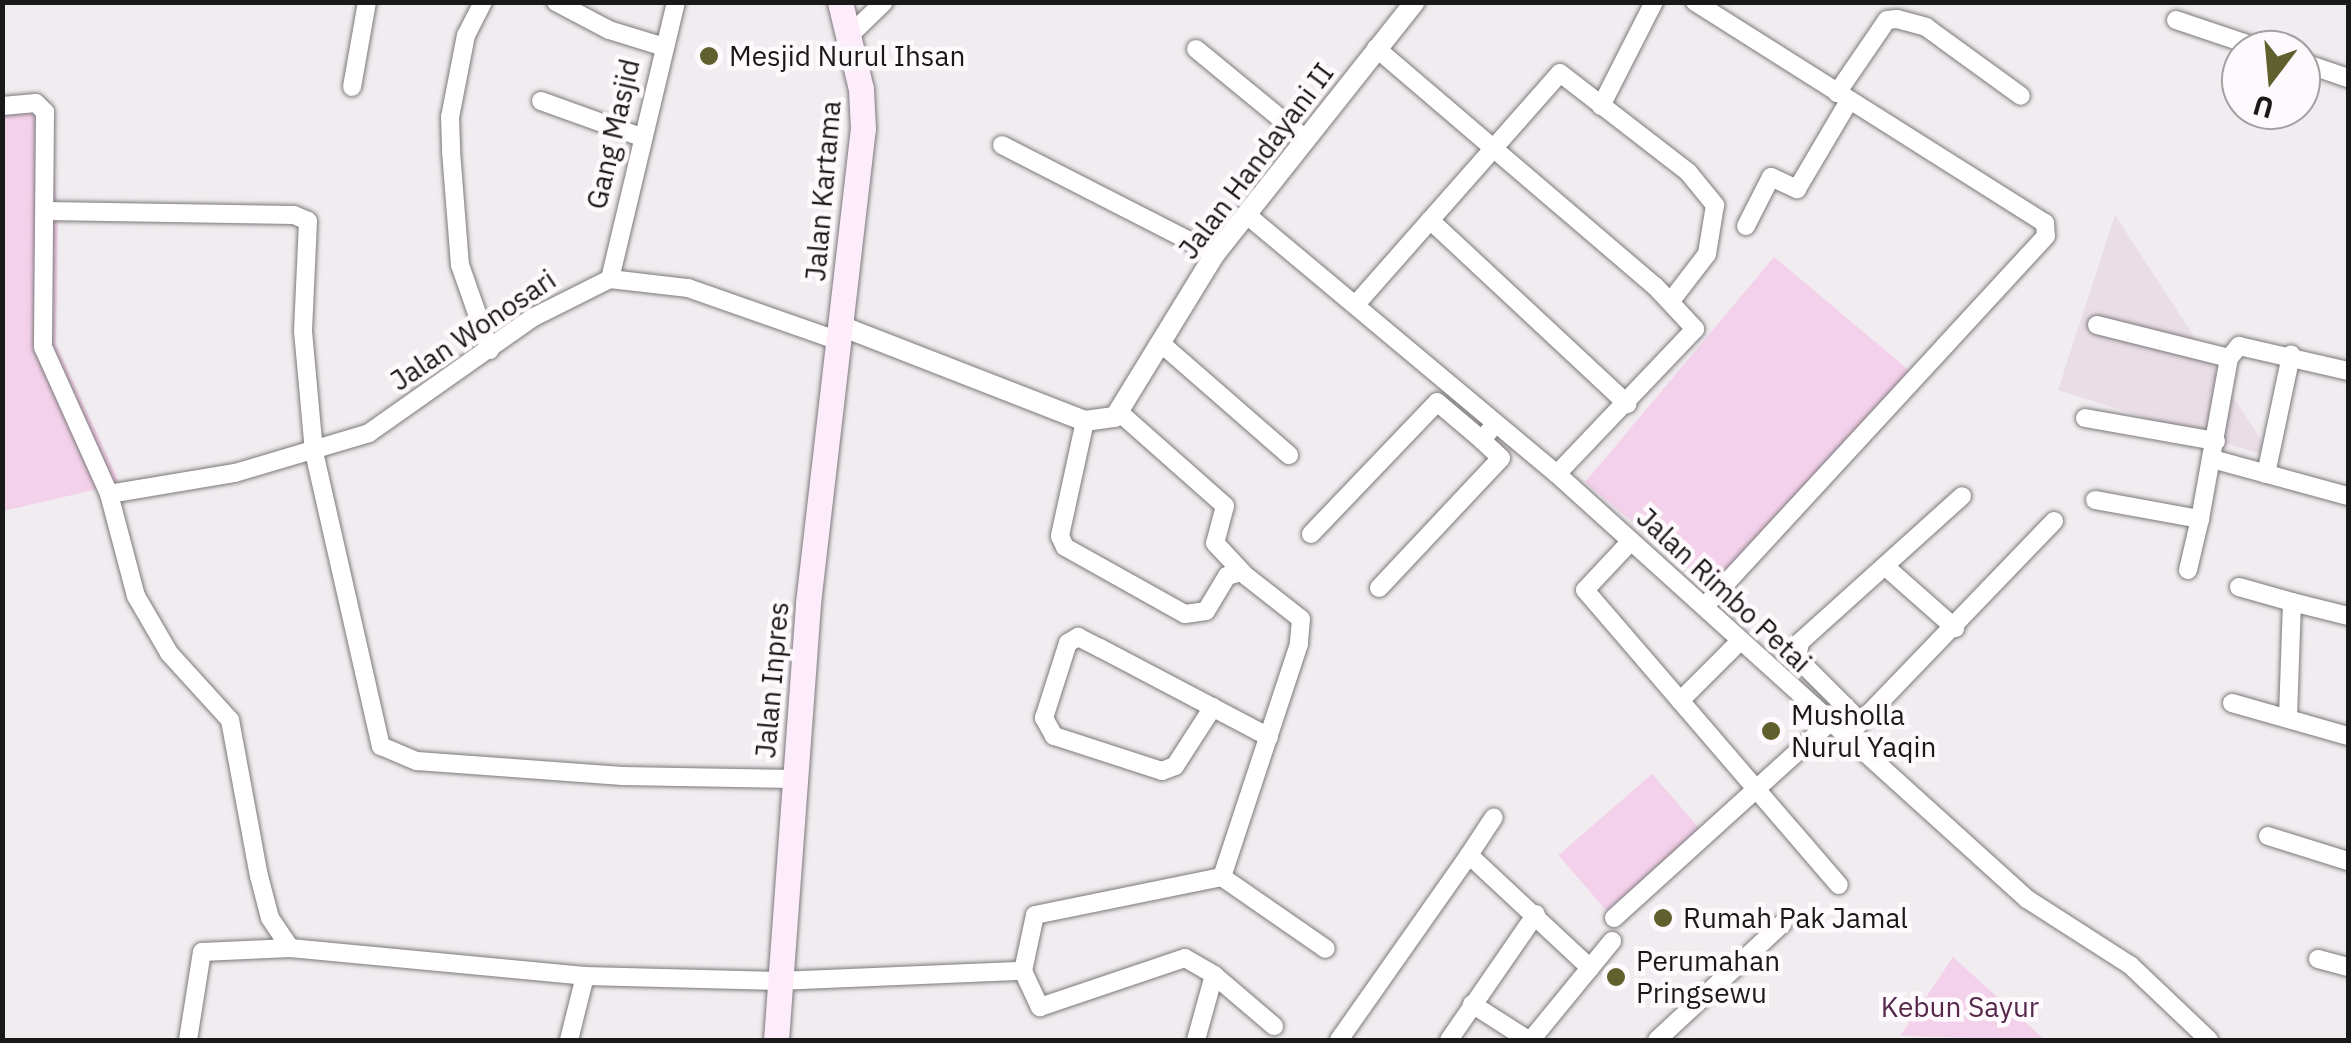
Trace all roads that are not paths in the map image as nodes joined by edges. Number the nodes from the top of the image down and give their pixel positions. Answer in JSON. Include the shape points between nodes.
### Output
{"nodes":[{"id":1,"x":368,"y":2,"type":"edge"},
{"id":2,"x":483,"y":2,"type":"edge"},
{"id":3,"x":556,"y":2,"type":"edge"},
{"id":4,"x":676,"y":2,"type":"edge"},
{"id":5,"x":840,"y":2,"type":"edge"},
{"id":6,"x":884,"y":2,"type":"edge"},
{"id":7,"x":1415,"y":2,"type":"edge"},
{"id":8,"x":1654,"y":2,"type":"edge"},
{"id":9,"x":1695,"y":2,"type":"edge"},
{"id":10,"x":2176,"y":20,"type":"dead end"},
{"id":11,"x":2221,"y":35,"type":"edge"},
{"id":12,"x":850,"y":36,"type":"junction"},
{"id":13,"x":661,"y":46,"type":"junction"},
{"id":14,"x":1196,"y":48,"type":"dead end"},
{"id":15,"x":1376,"y":48,"type":"junction"},
{"id":16,"x":2321,"y":69,"type":"edge"},
{"id":17,"x":2348,"y":78,"type":"edge"},
{"id":18,"x":352,"y":87,"type":"dead end"},
{"id":19,"x":2021,"y":96,"type":"dead end"},
{"id":20,"x":1843,"y":97,"type":"junction"},
{"id":21,"x":541,"y":101,"type":"dead end"},
{"id":22,"x":2,"y":106,"type":"edge"},
{"id":23,"x":1601,"y":106,"type":"junction"},
{"id":24,"x":641,"y":136,"type":"junction"},
{"id":25,"x":1304,"y":138,"type":"junction"},
{"id":26,"x":1002,"y":145,"type":"dead end"},
{"id":27,"x":1493,"y":148,"type":"junction"},
{"id":28,"x":46,"y":211,"type":"junction"},
{"id":29,"x":1247,"y":214,"type":"junction"},
{"id":30,"x":1430,"y":220,"type":"junction"},
{"id":31,"x":1746,"y":226,"type":"dead end"},
{"id":32,"x":1215,"y":254,"type":"junction"},
{"id":33,"x":610,"y":279,"type":"junction"},
{"id":34,"x":1671,"y":301,"type":"junction"},
{"id":35,"x":1358,"y":302,"type":"junction"},
{"id":36,"x":2098,"y":325,"type":"dead end"},
{"id":37,"x":840,"y":334,"type":"junction"},
{"id":38,"x":1164,"y":346,"type":"junction"},
{"id":39,"x":490,"y":350,"type":"junction"},
{"id":40,"x":2291,"y":355,"type":"junction"},
{"id":41,"x":2229,"y":358,"type":"junction"},
{"id":42,"x":2348,"y":371,"type":"edge"},
{"id":43,"x":1627,"y":404,"type":"junction"},
{"id":44,"x":1120,"y":413,"type":"junction"},
{"id":45,"x":2085,"y":418,"type":"dead end"},
{"id":46,"x":1085,"y":421,"type":"junction"},
{"id":47,"x":1497,"y":422,"type":"junction"},
{"id":48,"x":1482,"y":440,"type":"junction"},
{"id":49,"x":2216,"y":450,"type":"junction"},
{"id":50,"x":314,"y":452,"type":"junction"},
{"id":51,"x":1289,"y":454,"type":"dead end"},
{"id":52,"x":1557,"y":474,"type":"junction"},
{"id":53,"x":2266,"y":474,"type":"junction"},
{"id":54,"x":110,"y":494,"type":"junction"},
{"id":55,"x":1962,"y":496,"type":"dead end"},
{"id":56,"x":2348,"y":496,"type":"edge"},
{"id":57,"x":2096,"y":500,"type":"dead end"},
{"id":58,"x":2200,"y":519,"type":"junction"},
{"id":59,"x":2054,"y":521,"type":"dead end"},
{"id":60,"x":1311,"y":534,"type":"dead end"},
{"id":61,"x":1631,"y":541,"type":"junction"},
{"id":62,"x":1887,"y":568,"type":"junction"},
{"id":63,"x":2188,"y":570,"type":"dead end"},
{"id":64,"x":1243,"y":574,"type":"junction"},
{"id":65,"x":2239,"y":587,"type":"dead end"},
{"id":66,"x":1379,"y":588,"type":"dead end"},
{"id":67,"x":2292,"y":602,"type":"junction"},
{"id":68,"x":1705,"y":606,"type":"junction"},
{"id":69,"x":2348,"y":616,"type":"edge"},
{"id":70,"x":1955,"y":628,"type":"junction"},
{"id":71,"x":1740,"y":641,"type":"junction"},
{"id":72,"x":1680,"y":701,"type":"junction"},
{"id":73,"x":2232,"y":703,"type":"dead end"},
{"id":74,"x":1213,"y":708,"type":"junction"},
{"id":75,"x":2288,"y":716,"type":"junction"},
{"id":76,"x":1861,"y":722,"type":"junction"},
{"id":77,"x":1828,"y":724,"type":"junction"},
{"id":78,"x":2348,"y":736,"type":"edge"},
{"id":79,"x":1269,"y":737,"type":"junction"},
{"id":80,"x":1846,"y":738,"type":"junction"},
{"id":81,"x":793,"y":779,"type":"junction"},
{"id":82,"x":1755,"y":791,"type":"junction"},
{"id":83,"x":1494,"y":817,"type":"dead end"},
{"id":84,"x":2268,"y":836,"type":"dead end"},
{"id":85,"x":1469,"y":855,"type":"junction"},
{"id":86,"x":2348,"y":861,"type":"edge"},
{"id":87,"x":1222,"y":877,"type":"junction"},
{"id":88,"x":1839,"y":885,"type":"dead end"},
{"id":89,"x":1536,"y":914,"type":"junction"},
{"id":90,"x":1614,"y":918,"type":"dead end"},
{"id":91,"x":1782,"y":923,"type":"dead end"},
{"id":92,"x":1612,"y":941,"type":"dead end"},
{"id":93,"x":290,"y":948,"type":"junction"},
{"id":94,"x":1326,"y":948,"type":"dead end"},
{"id":95,"x":2318,"y":959,"type":"dead end"},
{"id":96,"x":2348,"y":967,"type":"edge"},
{"id":97,"x":1590,"y":968,"type":"junction"},
{"id":98,"x":1023,"y":971,"type":"junction"},
{"id":99,"x":1214,"y":974,"type":"junction"},
{"id":100,"x":585,"y":976,"type":"junction"},
{"id":101,"x":780,"y":981,"type":"junction"},
{"id":102,"x":1472,"y":1004,"type":"junction"},
{"id":103,"x":1274,"y":1026,"type":"dead end"},
{"id":104,"x":188,"y":1040,"type":"edge"},
{"id":105,"x":570,"y":1040,"type":"edge"},
{"id":106,"x":776,"y":1040,"type":"edge"},
{"id":107,"x":1196,"y":1040,"type":"edge"},
{"id":108,"x":1339,"y":1040,"type":"edge"},
{"id":109,"x":1449,"y":1040,"type":"edge"},
{"id":110,"x":1529,"y":1040,"type":"edge"},
{"id":111,"x":1656,"y":1040,"type":"edge"},
{"id":112,"x":2210,"y":1040,"type":"edge"}],
"edges":[{"from":1,"to":18,"type":"street"},
{"from":2,"to":39,"type":"street","via":[[466,36],[450,152],[460,266]]},
{"from":3,"to":13,"type":"street","via":[[609,30]]},
{"from":4,"to":13,"type":"street","name":"Gang Masjid"},
{"from":5,"to":12,"type":"main road","name":"Jalan Kartama"},
{"from":6,"to":12,"type":"street"},
{"from":7,"to":15,"type":"street","name":"Jalan Handayani II"},
{"from":8,"to":23,"type":"street"},
{"from":9,"to":20,"type":"street"},
{"from":10,"to":11,"type":"street"},
{"from":12,"to":37,"type":"main road","name":"Jalan Kartama","via":[[863,130]]},
{"from":13,"to":24,"type":"street","name":"Gang Masjid"},
{"from":14,"to":25,"type":"street"},
{"from":15,"to":25,"type":"street","name":"Jalan Handayani II"},
{"from":15,"to":27,"type":"street"},
{"from":16,"to":17,"type":"street"},
{"from":19,"to":20,"type":"street","via":[[1926,27],[1897,19],[1888,20]]},
{"from":20,"to":31,"type":"street","via":[[1797,189],[1771,177]]},
{"from":20,"to":68,"type":"street","via":[[2045,223],[2046,236]]},
{"from":21,"to":24,"type":"street"},
{"from":22,"to":28,"type":"street","via":[[36,103],[45,112]]},
{"from":23,"to":27,"type":"street","via":[[1560,73]]},
{"from":23,"to":34,"type":"street","via":[[1688,172],[1715,205],[1707,254]]},
{"from":24,"to":33,"type":"street","name":"Gang Masjid"},
{"from":25,"to":29,"type":"street","name":"Jalan Handayani II"},
{"from":26,"to":32,"type":"street"},
{"from":27,"to":30,"type":"street"},
{"from":27,"to":34,"type":"street"},
{"from":28,"to":50,"type":"street","via":[[303,216],[311,236],[303,331]]},
{"from":28,"to":54,"type":"street","via":[[43,347]]},
{"from":29,"to":32,"type":"street","name":"Jalan Handayani II"},
{"from":29,"to":35,"type":"street","name":"Jalan Rimbo Petai"},
{"from":30,"to":35,"type":"street"},
{"from":30,"to":43,"type":"street"},
{"from":32,"to":38,"type":"street","name":"Jalan Handayani II"},
{"from":33,"to":37,"type":"street","via":[[688,288]]},
{"from":33,"to":39,"type":"street","name":"Jalan Wonosari","via":[[569,296]]},
{"from":34,"to":43,"type":"street","via":[[1695,330],[1692,338]]},
{"from":35,"to":47,"type":"street","name":"Jalan Rimbo Petai"},
{"from":36,"to":41,"type":"street"},
{"from":37,"to":46,"type":"street"},
{"from":37,"to":81,"type":"main road","name":"Jalan Inpres"},
{"from":38,"to":44,"type":"street","name":"Jalan Handayani II"},
{"from":38,"to":51,"type":"street"},
{"from":39,"to":50,"type":"street","name":"Jalan Wonosari","via":[[369,434]]},
{"from":40,"to":41,"type":"street","via":[[2239,346]]},
{"from":40,"to":42,"type":"street"},
{"from":40,"to":53,"type":"street"},
{"from":41,"to":49,"type":"street"},
{"from":43,"to":52,"type":"street"},
{"from":44,"to":46,"type":"street"},
{"from":44,"to":64,"type":"street","via":[[1225,506],[1216,542]]},
{"from":45,"to":49,"type":"street"},
{"from":46,"to":64,"type":"street","via":[[1060,536],[1065,547],[1194,616],[1206,612],[1227,576]]},
{"from":47,"to":48,"type":"street"},
{"from":47,"to":52,"type":"street","name":"Jalan Rimbo Petai"},
{"from":48,"to":60,"type":"street","via":[[1436,402]]},
{"from":48,"to":66,"type":"street","via":[[1501,458]]},
{"from":49,"to":53,"type":"street"},
{"from":49,"to":58,"type":"street"},
{"from":50,"to":54,"type":"street","name":"Jalan Wonosari"},
{"from":50,"to":81,"type":"street","via":[[381,746],[417,761],[622,776]]},
{"from":52,"to":61,"type":"street","name":"Jalan Rimbo Petai"},
{"from":53,"to":56,"type":"street"},
{"from":54,"to":93,"type":"street","via":[[136,596],[169,653],[230,720],[270,918]]},
{"from":55,"to":62,"type":"street"},
{"from":57,"to":58,"type":"street"},
{"from":58,"to":63,"type":"street"},
{"from":59,"to":70,"type":"street"},
{"from":61,"to":68,"type":"street","name":"Jalan Rimbo Petai"},
{"from":61,"to":72,"type":"street","via":[[1584,590]]},
{"from":62,"to":70,"type":"street"},
{"from":62,"to":76,"type":"street","via":[[1800,642],[1796,658]]},
{"from":64,"to":79,"type":"street","via":[[1301,619]]},
{"from":65,"to":67,"type":"street"},
{"from":67,"to":69,"type":"street"},
{"from":67,"to":75,"type":"street"},
{"from":68,"to":71,"type":"street","name":"Jalan Rimbo Petai"},
{"from":70,"to":76,"type":"street"},
{"from":71,"to":72,"type":"street"},
{"from":71,"to":77,"type":"street","name":"Jalan Rimbo Petai"},
{"from":72,"to":82,"type":"street"},
{"from":73,"to":75,"type":"street"},
{"from":74,"to":74,"type":"street","via":[[1175,766],[1162,771],[1054,736],[1044,718],[1068,643],[1078,637]]},
{"from":74,"to":79,"type":"street"},
{"from":75,"to":78,"type":"street"},
{"from":76,"to":80,"type":"street"},
{"from":77,"to":80,"type":"street","name":"Jalan Rimbo Petai"},
{"from":77,"to":82,"type":"street"},
{"from":79,"to":87,"type":"street"},
{"from":80,"to":112,"type":"street","name":"Jalan Rimbo Petai","via":[[2027,899],[2130,964]]},
{"from":81,"to":101,"type":"main road","name":"Jalan Inpres"},
{"from":82,"to":88,"type":"street"},
{"from":82,"to":90,"type":"street"},
{"from":83,"to":85,"type":"street"},
{"from":84,"to":86,"type":"street"},
{"from":85,"to":89,"type":"street"},
{"from":85,"to":108,"type":"street"},
{"from":87,"to":94,"type":"street"},
{"from":87,"to":98,"type":"street","via":[[1035,914]]},
{"from":89,"to":97,"type":"street"},
{"from":89,"to":102,"type":"street"},
{"from":91,"to":111,"type":"street"},
{"from":92,"to":97,"type":"street"},
{"from":93,"to":100,"type":"street"},
{"from":93,"to":104,"type":"street","via":[[202,952]]},
{"from":95,"to":96,"type":"street"},
{"from":97,"to":110,"type":"street"},
{"from":98,"to":99,"type":"street","via":[[1040,1007],[1174,958]]},
{"from":98,"to":101,"type":"street"},
{"from":99,"to":103,"type":"street"},
{"from":99,"to":107,"type":"street"},
{"from":100,"to":101,"type":"street"},
{"from":100,"to":105,"type":"street"},
{"from":101,"to":106,"type":"main road","name":"Jalan Inpres"},
{"from":102,"to":109,"type":"street"},
{"from":102,"to":110,"type":"street"}]}
